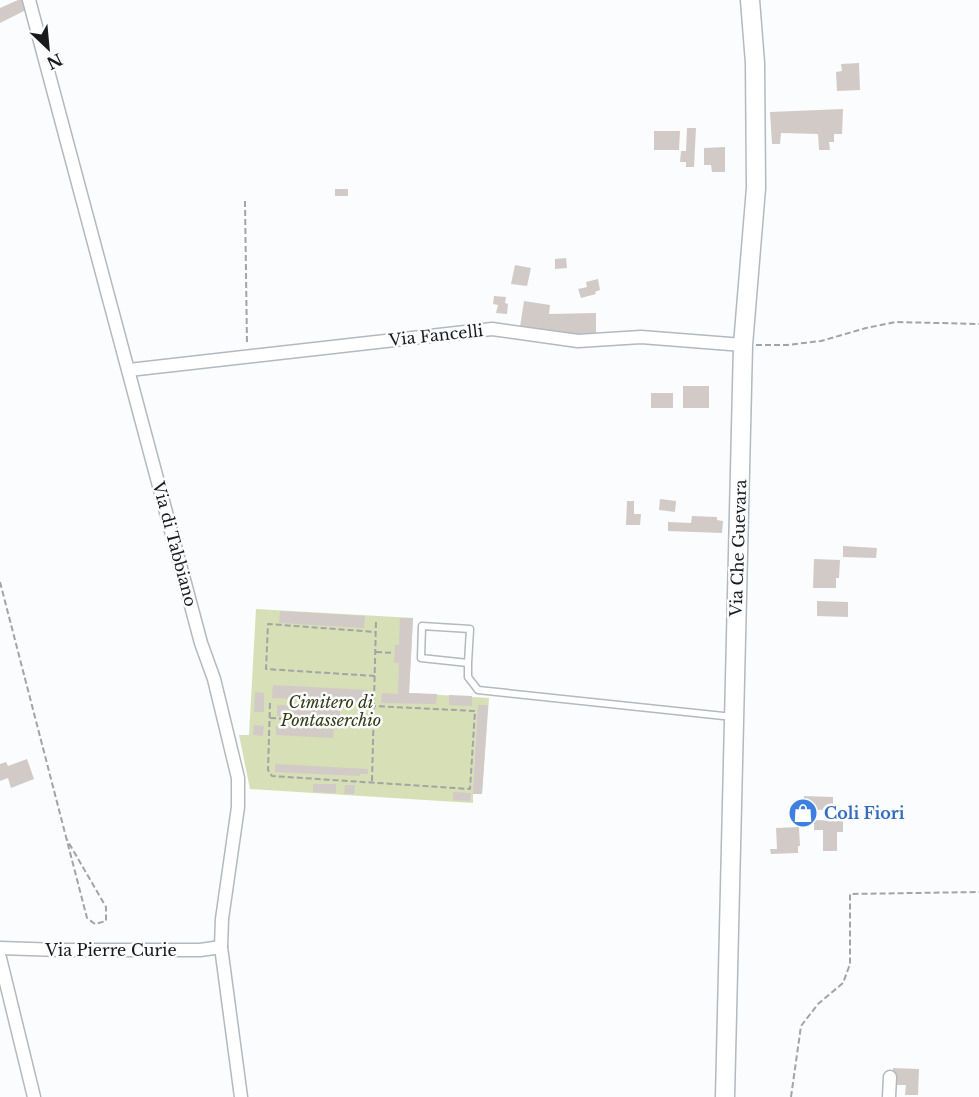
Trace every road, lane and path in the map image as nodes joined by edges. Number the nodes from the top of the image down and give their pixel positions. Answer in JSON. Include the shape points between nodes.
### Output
{"nodes":[{"id":1,"x":29,"y":0,"type":"edge"},
{"id":2,"x":750,"y":0,"type":"edge"},
{"id":3,"x":245,"y":201,"type":"dead end"},
{"id":4,"x":979,"y":324,"type":"edge"},
{"id":5,"x":743,"y":345,"type":"junction"},
{"id":6,"x":249,"y":356,"type":"junction"},
{"id":7,"x":129,"y":370,"type":"junction"},
{"id":8,"x":0,"y":582,"type":"edge"},
{"id":9,"x":376,"y":621,"type":"dead end"},
{"id":10,"x":376,"y":632,"type":"junction"},
{"id":11,"x":376,"y":651,"type":"junction"},
{"id":12,"x":394,"y":653,"type":"dead end"},
{"id":13,"x":468,"y":663,"type":"junction"},
{"id":14,"x":375,"y":676,"type":"junction"},
{"id":15,"x":270,"y":703,"type":"dead end"},
{"id":16,"x":374,"y":706,"type":"junction"},
{"id":17,"x":733,"y":717,"type":"junction"},
{"id":18,"x":270,"y":718,"type":"junction"},
{"id":19,"x":374,"y":724,"type":"junction"},
{"id":20,"x":372,"y":781,"type":"junction"},
{"id":21,"x":66,"y":838,"type":"junction"},
{"id":22,"x":979,"y":892,"type":"edge"},
{"id":23,"x":221,"y":947,"type":"junction"},
{"id":24,"x":0,"y":948,"type":"edge"},
{"id":25,"x":0,"y":958,"type":"edge"},
{"id":26,"x":890,"y":1077,"type":"dead end"},
{"id":27,"x":34,"y":1097,"type":"edge"},
{"id":28,"x":241,"y":1097,"type":"edge"},
{"id":29,"x":725,"y":1097,"type":"edge"},
{"id":30,"x":791,"y":1097,"type":"edge"},
{"id":31,"x":889,"y":1097,"type":"edge"}],
"edges":[{"from":1,"to":7,"type":"street","name":"Via di Tabbiano"},
{"from":2,"to":5,"type":"main road","name":"Via Che Guevara","via":[[756,188]]},
{"from":3,"to":6,"type":"path"},
{"from":4,"to":5,"type":"path","via":[[896,322],[821,341]]},
{"from":5,"to":6,"type":"street","name":"Via Fancelli","via":[[641,337],[578,341],[492,329]]},
{"from":5,"to":17,"type":"main road","name":"Via Che Guevara"},
{"from":6,"to":7,"type":"street","name":"Via Fancelli"},
{"from":7,"to":23,"type":"street","name":"Via di Tabbiano","via":[[238,778]]},
{"from":8,"to":21,"type":"path"},
{"from":9,"to":10,"type":"path"},
{"from":10,"to":11,"type":"path"},
{"from":10,"to":14,"type":"path","via":[[268,624],[266,669]]},
{"from":11,"to":12,"type":"path"},
{"from":11,"to":14,"type":"path"},
{"from":13,"to":13,"type":"lane","via":[[421,658],[422,626],[470,629]]},
{"from":13,"to":17,"type":"lane","via":[[468,677],[478,690]]},
{"from":14,"to":16,"type":"path"},
{"from":15,"to":18,"type":"path"},
{"from":16,"to":19,"type":"path"},
{"from":16,"to":20,"type":"path","via":[[475,711],[470,789]]},
{"from":17,"to":29,"type":"main road","name":"Via Che Guevara"},
{"from":18,"to":19,"type":"path"},
{"from":18,"to":20,"type":"path","via":[[268,770],[272,776]]},
{"from":19,"to":20,"type":"path"},
{"from":21,"to":21,"type":"path","via":[[87,918],[95,924],[106,921],[106,907]]},
{"from":22,"to":30,"type":"path","via":[[850,894],[850,964],[843,983],[818,1004],[801,1026]]},
{"from":23,"to":24,"type":"street","name":"Via Pierre Curie"},
{"from":23,"to":28,"type":"street","name":"Via di Tabbiano"},
{"from":25,"to":27,"type":"street"},
{"from":26,"to":31,"type":"street"}]}
